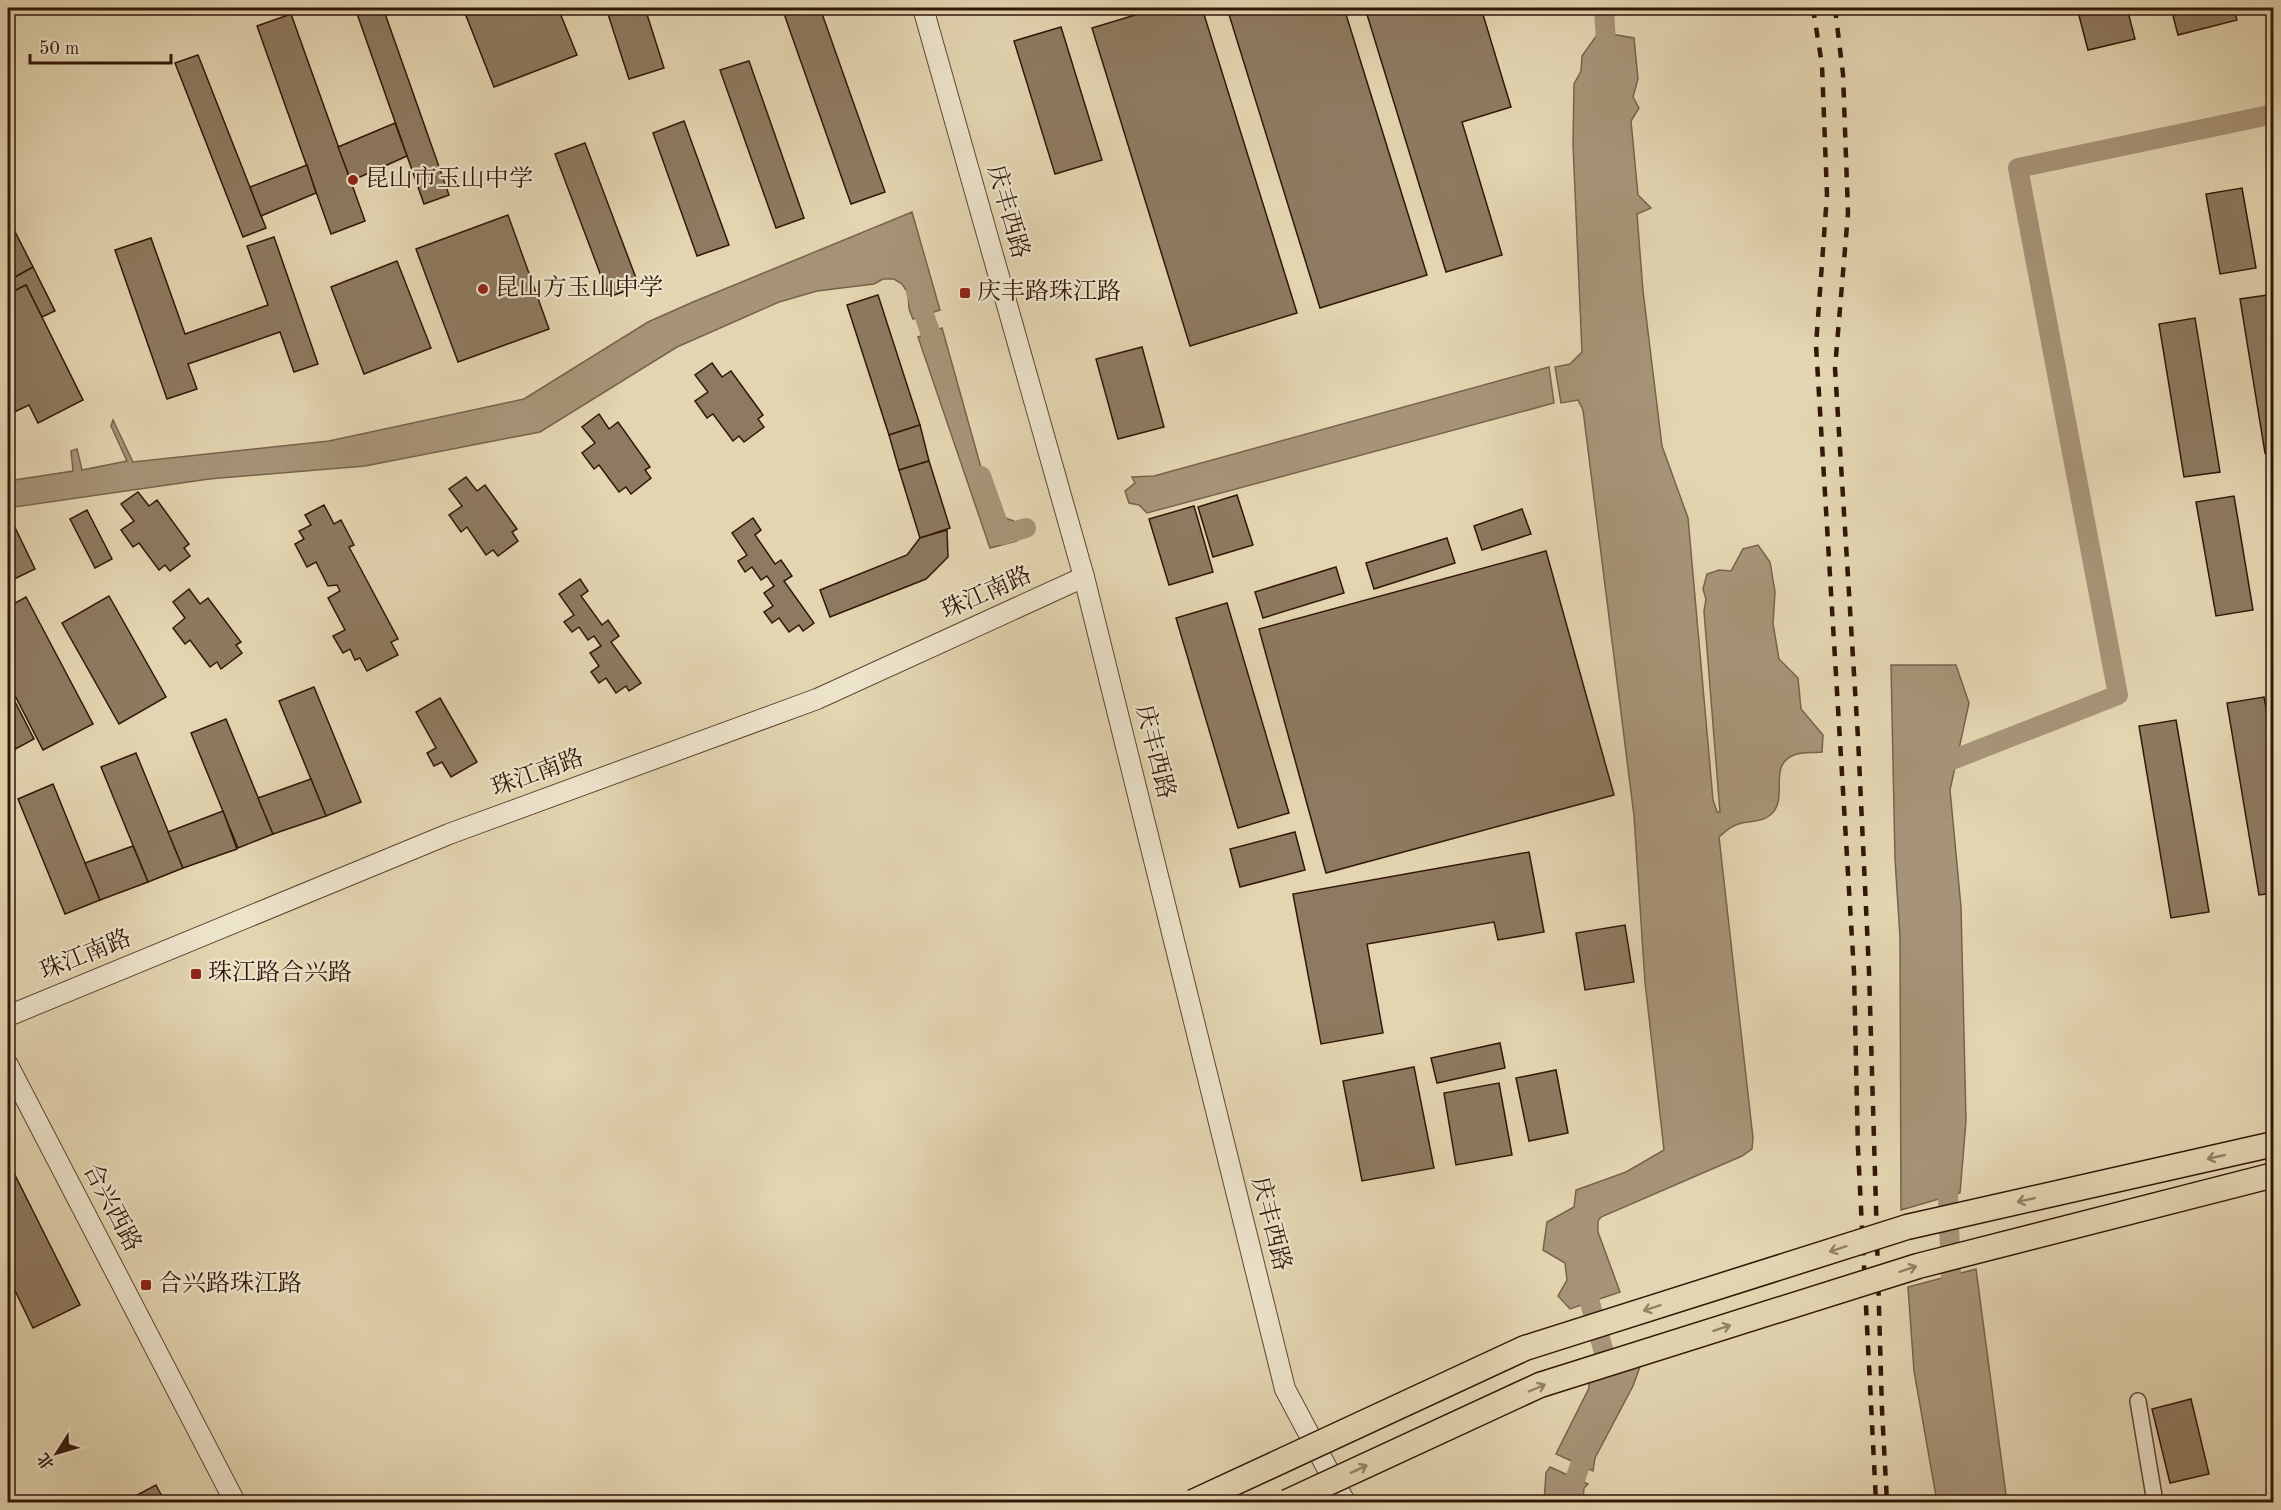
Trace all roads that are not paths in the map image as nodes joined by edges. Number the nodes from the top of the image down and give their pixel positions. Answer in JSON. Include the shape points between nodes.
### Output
{"nodes":[{"id":1,"x":923,"y":8,"type":"edge"},
{"id":2,"x":1084,"y":577,"type":"junction"},
{"id":3,"x":8,"y":1016,"type":"edge"},
{"id":4,"x":8,"y":1065,"type":"edge"},
{"id":5,"x":2274,"y":1144,"type":"edge"},
{"id":6,"x":2274,"y":1175,"type":"edge"},
{"id":7,"x":2138,"y":1401,"type":"dead end"},
{"id":8,"x":236,"y":1503,"type":"edge"},
{"id":9,"x":1193,"y":1503,"type":"edge"},
{"id":10,"x":1287,"y":1503,"type":"edge"},
{"id":11,"x":1345,"y":1503,"type":"edge"},
{"id":12,"x":2155,"y":1503,"type":"edge"}],
"edges":[{"from":1,"to":2,"type":"street","name":"庆丰西路"},
{"from":2,"to":3,"type":"street","name":"珠江南路","via":[[817,699],[449,834]]},
{"from":2,"to":11,"type":"street","name":"庆丰西路","via":[[1285,1389]]},
{"from":4,"to":8,"type":"street","name":"合兴西路"},
{"from":5,"to":9,"type":"main road","one_way":true,"bridge":true,"via":[[1907,1227],[1525,1348]]},
{"from":10,"to":6,"type":"main road","one_way":true,"bridge":true,"via":[[1540,1386],[1918,1266]]},
{"from":7,"to":12,"type":"street"}]}
